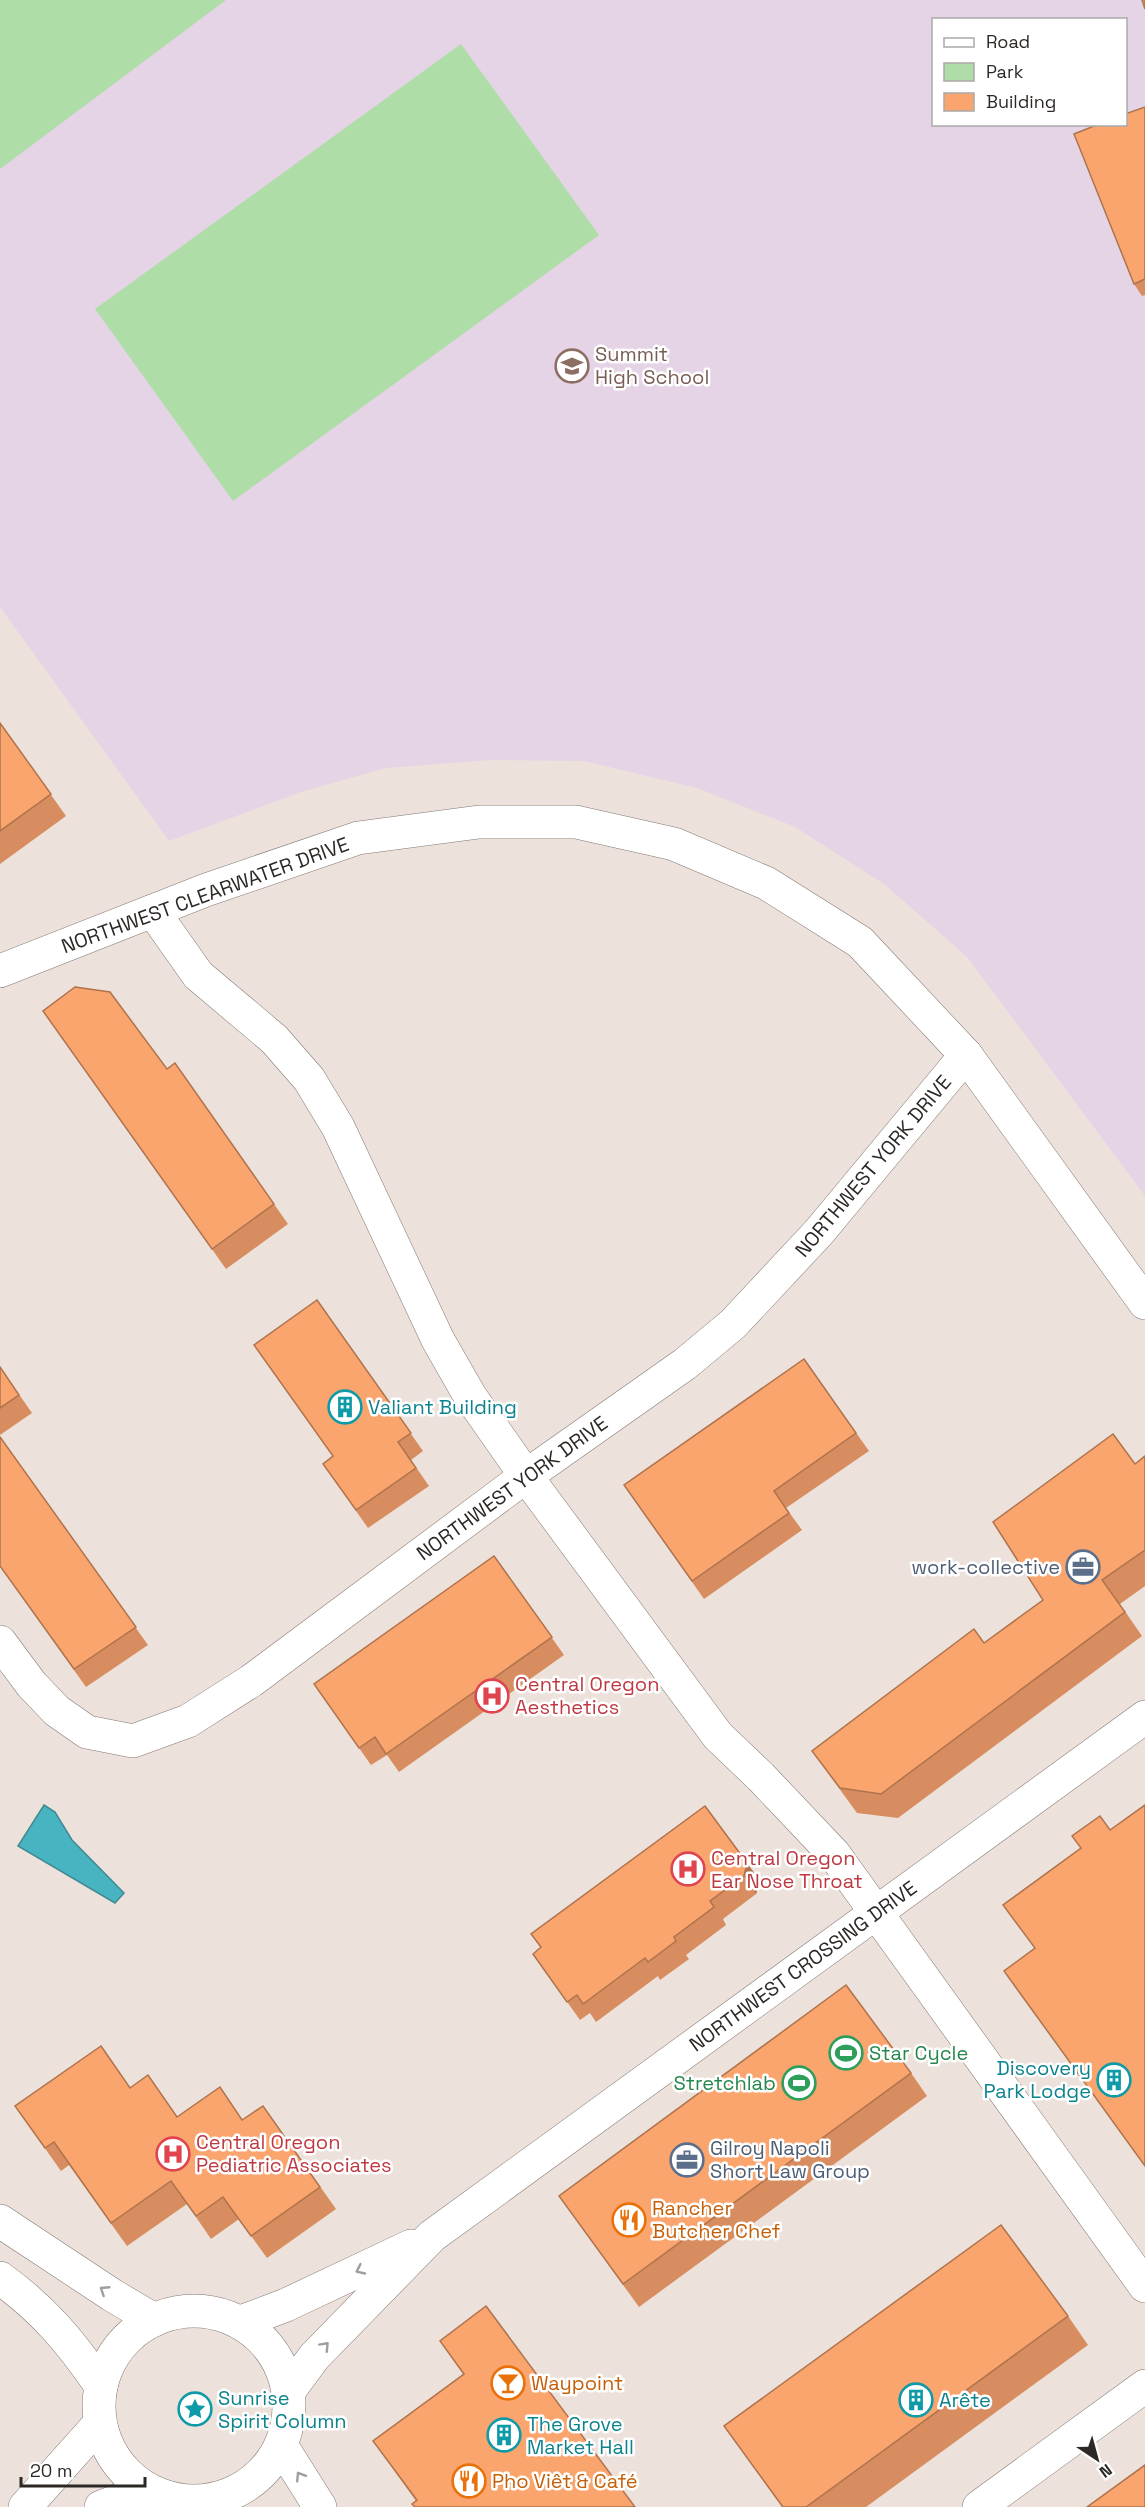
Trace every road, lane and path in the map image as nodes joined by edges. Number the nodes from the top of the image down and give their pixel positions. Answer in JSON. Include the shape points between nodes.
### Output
{"nodes":[{"id":1,"x":153,"y":911,"type":"junction"},
{"id":2,"x":0,"y":971,"type":"edge"},
{"id":3,"x":966,"y":1055,"type":"junction"},
{"id":4,"x":1145,"y":1303,"type":"edge"},
{"id":5,"x":526,"y":1476,"type":"junction"},
{"id":6,"x":0,"y":1642,"type":"edge"},
{"id":7,"x":1145,"y":1717,"type":"edge"},
{"id":8,"x":876,"y":1914,"type":"junction"},
{"id":9,"x":0,"y":2221,"type":"edge"},
{"id":10,"x":432,"y":2236,"type":"junction"},
{"id":11,"x":0,"y":2278,"type":"edge"},
{"id":12,"x":1145,"y":2286,"type":"edge"},
{"id":13,"x":154,"y":2320,"type":"junction"},
{"id":14,"x":241,"y":2322,"type":"junction"},
{"id":15,"x":100,"y":2386,"type":"junction"},
{"id":16,"x":1145,"y":2386,"type":"edge"},
{"id":17,"x":289,"y":2391,"type":"junction"},
{"id":18,"x":100,"y":2423,"type":"junction"},
{"id":19,"x":281,"y":2445,"type":"junction"},
{"id":20,"x":147,"y":2489,"type":"junction"},
{"id":21,"x":223,"y":2503,"type":"edge"},
{"id":22,"x":25,"y":2507,"type":"edge"},
{"id":23,"x":101,"y":2507,"type":"edge"},
{"id":24,"x":320,"y":2507,"type":"edge"},
{"id":25,"x":979,"y":2507,"type":"edge"}],
"edges":[{"from":1,"to":2,"type":"street","name":"NORTHWEST CLEARWATER DRIVE"},
{"from":1,"to":3,"type":"street","name":"NORTHWEST CLEARWATER DRIVE","via":[[358,838],[479,822],[576,822],[674,844],[766,883],[860,942]]},
{"from":1,"to":5,"type":"street","via":[[198,975],[274,1039],[309,1078],[338,1127],[438,1340],[470,1396]]},
{"from":3,"to":4,"type":"street","name":"NORTHWEST CLEARWATER DRIVE"},
{"from":3,"to":5,"type":"street","name":"NORTHWEST YORK DRIVE","via":[[819,1232],[734,1324],[685,1364]]},
{"from":5,"to":6,"type":"street","name":"NORTHWEST YORK DRIVE","via":[[251,1681],[188,1721],[132,1741],[87,1732],[57,1711]]},
{"from":5,"to":8,"type":"street","via":[[718,1736],[834,1854]]},
{"from":7,"to":8,"type":"street","name":"NORTHWEST CROSSING DRIVE"},
{"from":8,"to":10,"type":"street","name":"NORTHWEST CROSSING DRIVE"},
{"from":8,"to":12,"type":"street"},
{"from":13,"to":9,"type":"street","one_way":true},
{"from":10,"to":14,"type":"street","name":"NORTHWEST CROSSING DRIVE","one_way":true},
{"from":17,"to":10,"type":"street","name":"NORTHWEST CROSSING DRIVE","one_way":true,"via":[[314,2357]]},
{"from":11,"to":15,"type":"street","via":[[47,2316]]},
{"from":13,"to":14,"type":"street","via":[[182,2311],[200,2311]]},
{"from":13,"to":15,"type":"street","via":[[119,2346]]},
{"from":14,"to":17,"type":"street","via":[[273,2352]]},
{"from":15,"to":18,"type":"street"},
{"from":16,"to":25,"type":"street"},
{"from":17,"to":19,"type":"street","via":[[288,2425]]},
{"from":18,"to":20,"type":"street","via":[[116,2462]]},
{"from":18,"to":22,"type":"street"},
{"from":19,"to":21,"type":"street","via":[[256,2478]]},
{"from":24,"to":19,"type":"street","one_way":true},
{"from":20,"to":21,"type":"street","via":[[182,2501]]},
{"from":20,"to":23,"type":"street"}]}
